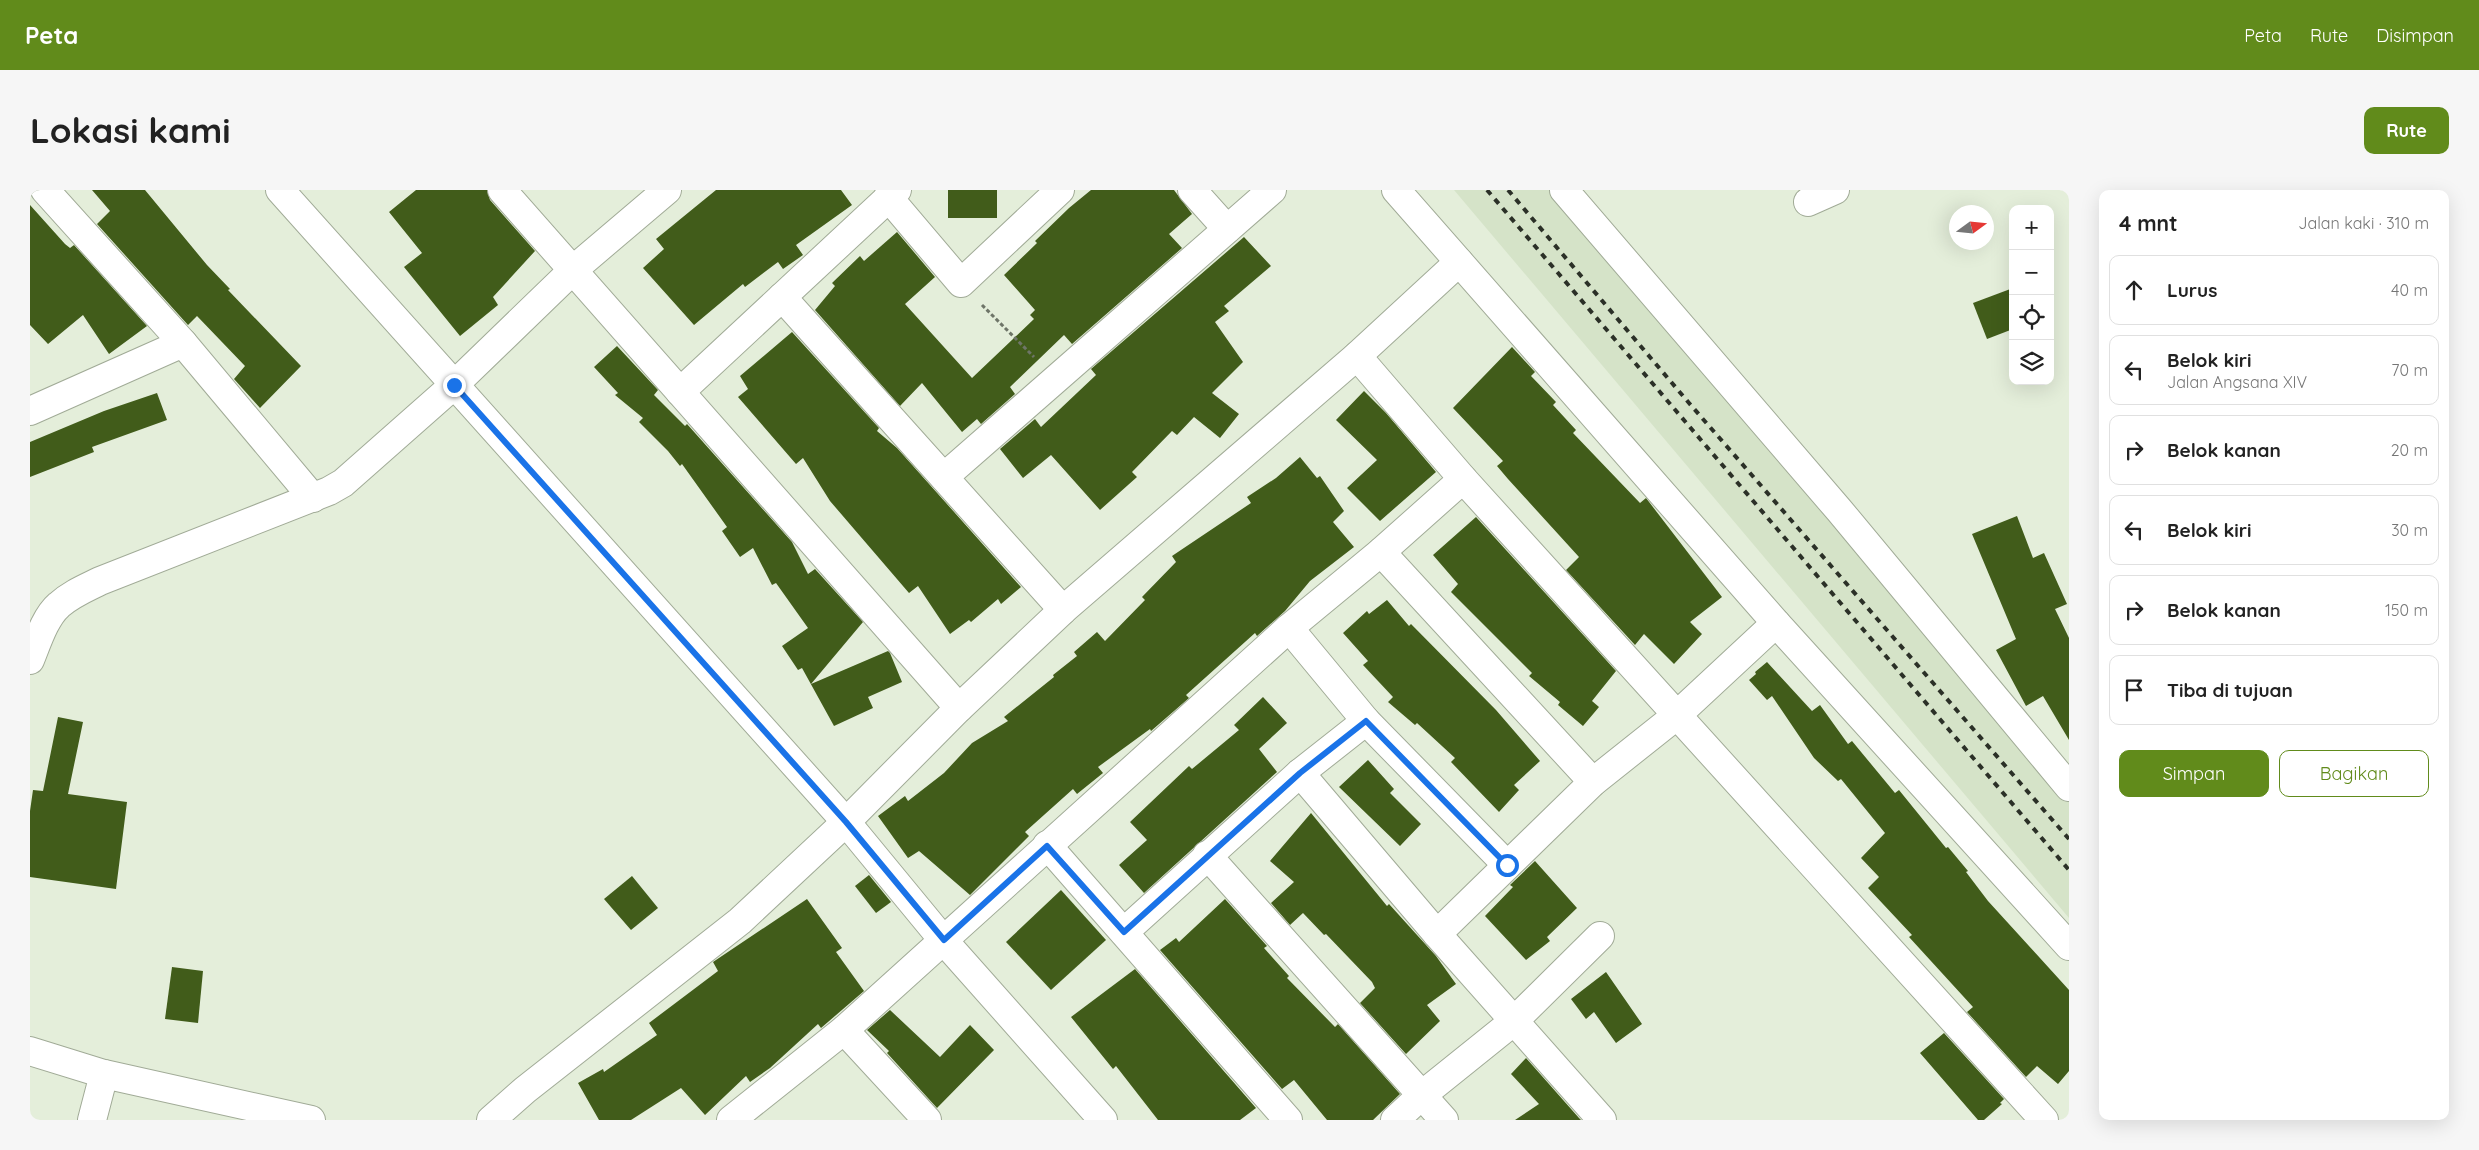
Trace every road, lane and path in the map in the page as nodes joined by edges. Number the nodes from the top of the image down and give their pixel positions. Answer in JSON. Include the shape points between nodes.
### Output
{"nodes":[{"id":1,"x":45,"y":190,"type":"edge"},
{"id":2,"x":280,"y":190,"type":"edge"},
{"id":3,"x":502,"y":190,"type":"edge"},
{"id":4,"x":667,"y":190,"type":"edge"},
{"id":5,"x":1060,"y":190,"type":"edge"},
{"id":6,"x":1192,"y":190,"type":"edge"},
{"id":7,"x":1272,"y":190,"type":"edge"},
{"id":8,"x":1396,"y":190,"type":"edge"},
{"id":9,"x":1564,"y":190,"type":"edge"},
{"id":10,"x":1836,"y":190,"type":"edge"},
{"id":11,"x":892,"y":194,"type":"edge"},
{"id":12,"x":1808,"y":202,"type":"dead end"},
{"id":13,"x":1227,"y":229,"type":"junction"},
{"id":14,"x":1459,"y":262,"type":"junction"},
{"id":15,"x":574,"y":269,"type":"junction"},
{"id":16,"x":961,"y":283,"type":"junction"},
{"id":17,"x":782,"y":297,"type":"junction"},
{"id":18,"x":183,"y":343,"type":"junction"},
{"id":19,"x":1357,"y":356,"type":"junction"},
{"id":20,"x":1056,"y":381,"type":"junction"},
{"id":21,"x":454,"y":385,"type":"junction"},
{"id":22,"x":680,"y":392,"type":"junction"},
{"id":23,"x":35,"y":401,"type":"edge"},
{"id":24,"x":944,"y":477,"type":"junction"},
{"id":25,"x":1463,"y":479,"type":"junction"},
{"id":26,"x":313,"y":498,"type":"junction"},
{"id":27,"x":1381,"y":552,"type":"junction"},
{"id":28,"x":1063,"y":610,"type":"junction"},
{"id":29,"x":1776,"y":623,"type":"junction"},
{"id":30,"x":1289,"y":628,"type":"junction"},
{"id":31,"x":30,"y":660,"type":"edge"},
{"id":32,"x":959,"y":708,"type":"junction"},
{"id":33,"x":1676,"y":716,"type":"junction"},
{"id":34,"x":1366,"y":721,"type":"junction"},
{"id":35,"x":1300,"y":773,"type":"junction"},
{"id":36,"x":1593,"y":782,"type":"junction"},
{"id":37,"x":2069,"y":787,"type":"edge"},
{"id":38,"x":846,"y":822,"type":"junction"},
{"id":39,"x":1047,"y":846,"type":"junction"},
{"id":40,"x":1207,"y":855,"type":"junction"},
{"id":41,"x":1507,"y":865,"type":"junction"},
{"id":42,"x":1124,"y":932,"type":"junction"},
{"id":43,"x":1436,"y":934,"type":"junction"},
{"id":44,"x":1600,"y":936,"type":"dead end"},
{"id":45,"x":944,"y":940,"type":"junction"},
{"id":46,"x":2069,"y":946,"type":"edge"},
{"id":47,"x":1514,"y":1021,"type":"junction"},
{"id":48,"x":844,"y":1030,"type":"junction"},
{"id":49,"x":30,"y":1051,"type":"edge"},
{"id":50,"x":104,"y":1074,"type":"junction"},
{"id":51,"x":1422,"y":1095,"type":"junction"},
{"id":52,"x":92,"y":1120,"type":"edge"},
{"id":53,"x":310,"y":1120,"type":"edge"},
{"id":54,"x":491,"y":1120,"type":"edge"},
{"id":55,"x":731,"y":1120,"type":"edge"},
{"id":56,"x":927,"y":1120,"type":"edge"},
{"id":57,"x":1103,"y":1120,"type":"edge"},
{"id":58,"x":1288,"y":1120,"type":"edge"},
{"id":59,"x":1395,"y":1120,"type":"edge"},
{"id":60,"x":1444,"y":1120,"type":"edge"},
{"id":61,"x":1602,"y":1120,"type":"edge"},
{"id":62,"x":2044,"y":1120,"type":"edge"}],
"edges":[{"from":1,"to":18,"type":"street"},
{"from":2,"to":21,"type":"street"},
{"from":3,"to":15,"type":"street"},
{"from":4,"to":15,"type":"street"},
{"from":5,"to":16,"type":"street"},
{"from":6,"to":13,"type":"street"},
{"from":7,"to":13,"type":"street"},
{"from":8,"to":14,"type":"street"},
{"from":9,"to":37,"type":"street","via":[[1839,510]]},
{"from":10,"to":12,"type":"street"},
{"from":11,"to":16,"type":"street"},
{"from":11,"to":17,"type":"street"},
{"from":13,"to":20,"type":"street"},
{"from":14,"to":19,"type":"street"},
{"from":14,"to":29,"type":"street"},
{"from":15,"to":21,"type":"street"},
{"from":15,"to":22,"type":"street"},
{"from":16,"to":20,"type":"path"},
{"from":17,"to":22,"type":"street"},
{"from":17,"to":24,"type":"street"},
{"from":18,"to":23,"type":"street"},
{"from":18,"to":26,"type":"street"},
{"from":19,"to":25,"type":"street"},
{"from":19,"to":28,"type":"street"},
{"from":20,"to":24,"type":"street"},
{"from":21,"to":26,"type":"street","via":[[343,483]]},
{"from":21,"to":38,"type":"street"},
{"from":22,"to":32,"type":"street"},
{"from":24,"to":28,"type":"street"},
{"from":25,"to":27,"type":"street"},
{"from":25,"to":33,"type":"street"},
{"from":26,"to":31,"type":"street","via":[[100,581],[77,593],[58,606]]},
{"from":27,"to":30,"type":"street"},
{"from":27,"to":36,"type":"street"},
{"from":28,"to":32,"type":"street"},
{"from":29,"to":33,"type":"street"},
{"from":29,"to":46,"type":"street"},
{"from":30,"to":34,"type":"street"},
{"from":30,"to":39,"type":"street"},
{"from":32,"to":38,"type":"street"},
{"from":33,"to":36,"type":"street"},
{"from":33,"to":62,"type":"street"},
{"from":34,"to":35,"type":"street"},
{"from":34,"to":41,"type":"street"},
{"from":35,"to":40,"type":"street"},
{"from":35,"to":43,"type":"street"},
{"from":36,"to":41,"type":"street"},
{"from":38,"to":45,"type":"street"},
{"from":38,"to":54,"type":"street","via":[[740,921],[524,1090]]},
{"from":39,"to":42,"type":"street"},
{"from":39,"to":45,"type":"street"},
{"from":40,"to":42,"type":"street"},
{"from":40,"to":51,"type":"street"},
{"from":41,"to":43,"type":"street"},
{"from":42,"to":58,"type":"street"},
{"from":43,"to":47,"type":"street"},
{"from":44,"to":47,"type":"street"},
{"from":45,"to":48,"type":"street"},
{"from":45,"to":57,"type":"street"},
{"from":47,"to":51,"type":"street"},
{"from":47,"to":61,"type":"street"},
{"from":48,"to":55,"type":"street"},
{"from":48,"to":56,"type":"street"},
{"from":49,"to":50,"type":"street"},
{"from":50,"to":52,"type":"street"},
{"from":50,"to":53,"type":"street"},
{"from":51,"to":59,"type":"street"},
{"from":51,"to":60,"type":"street"}]}
